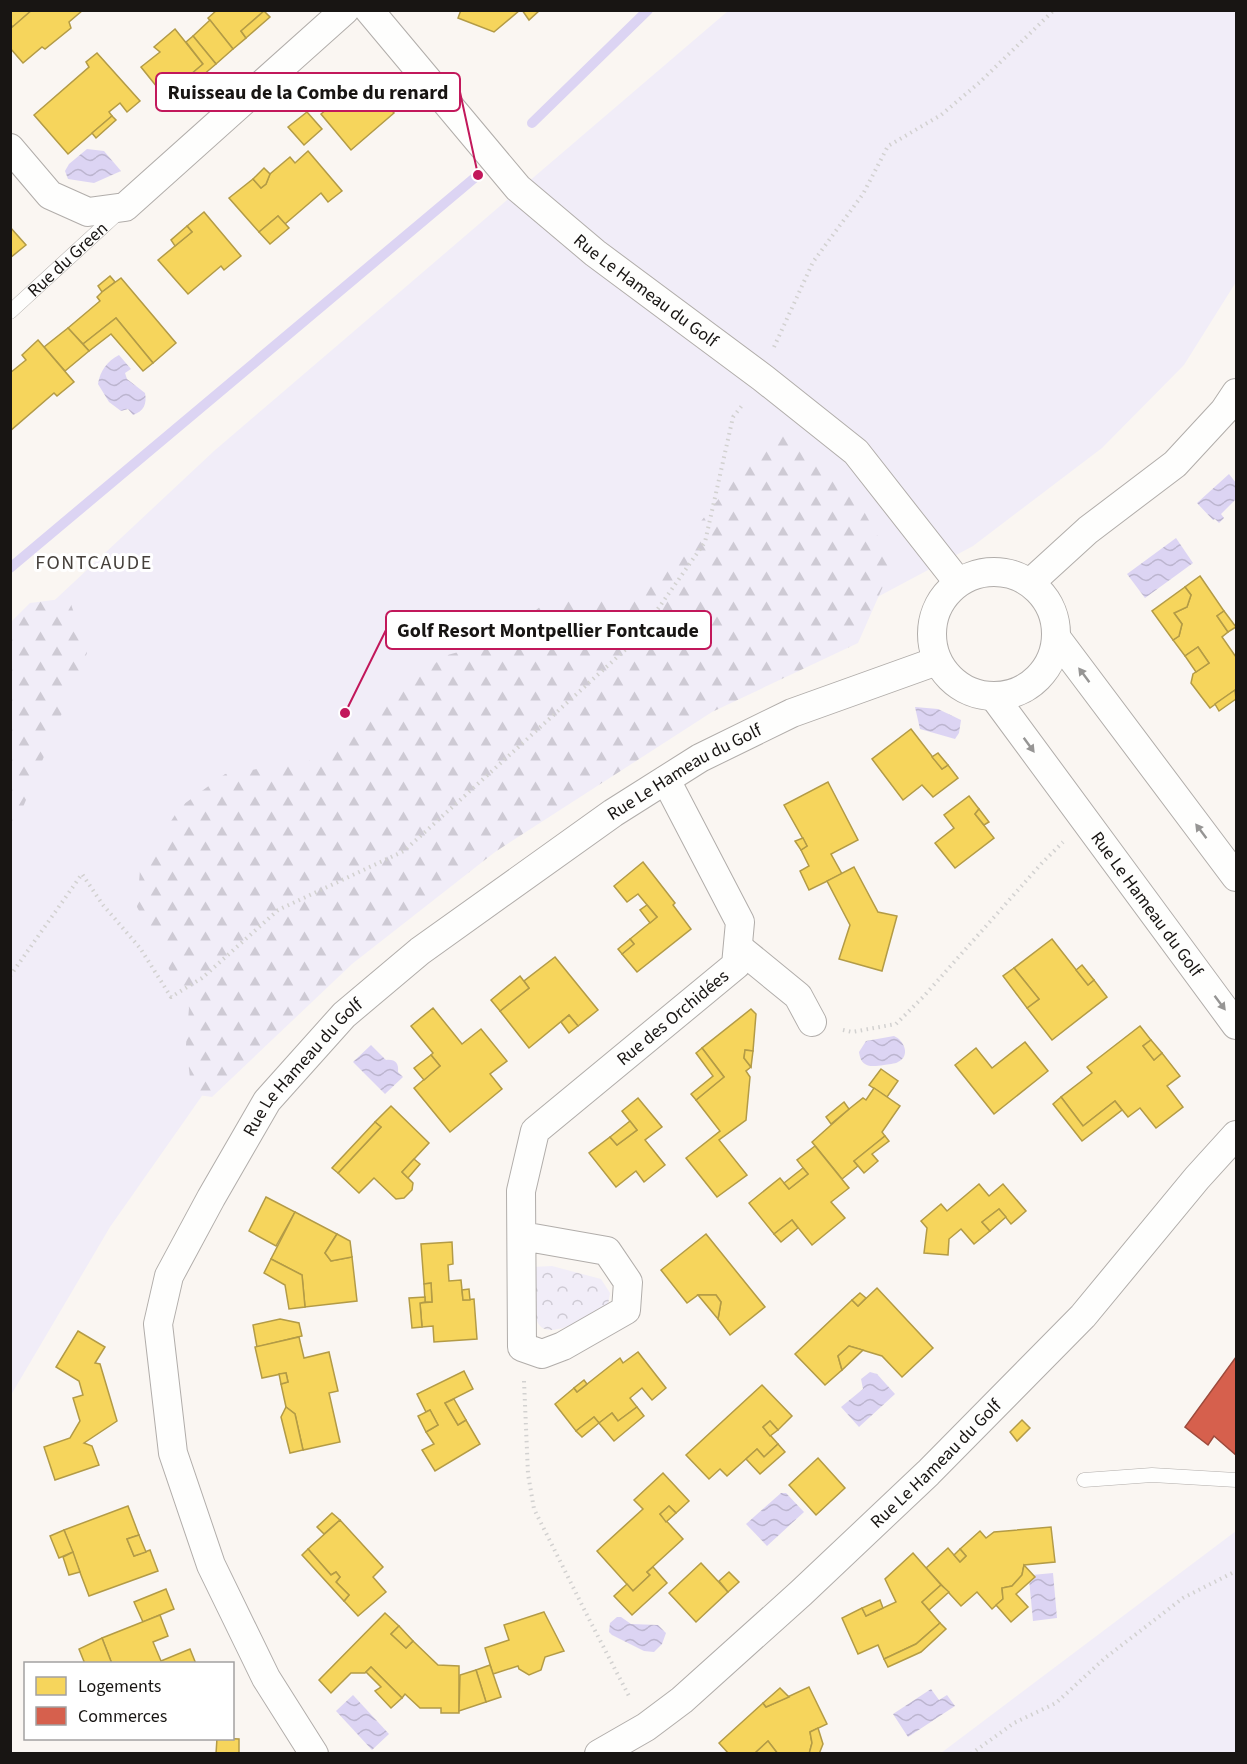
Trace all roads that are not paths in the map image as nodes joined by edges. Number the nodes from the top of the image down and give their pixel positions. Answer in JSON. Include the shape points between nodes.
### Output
{"nodes":[{"id":1,"x":345,"y":10,"type":"edge"},
{"id":2,"x":369,"y":10,"type":"edge"},
{"id":3,"x":10,"y":148,"type":"edge"},
{"id":4,"x":125,"y":207,"type":"junction"},
{"id":5,"x":10,"y":312,"type":"edge"},
{"id":6,"x":1236,"y":393,"type":"edge"},
{"id":7,"x":958,"y":582,"type":"junction"},
{"id":8,"x":1031,"y":582,"type":"junction"},
{"id":9,"x":1058,"y":639,"type":"junction"},
{"id":10,"x":937,"y":661,"type":"junction"},
{"id":11,"x":994,"y":698,"type":"junction"},
{"id":12,"x":666,"y":780,"type":"junction"},
{"id":13,"x":1236,"y":878,"type":"edge"},
{"id":14,"x":738,"y":947,"type":"junction"},
{"id":15,"x":812,"y":1022,"type":"road end"},
{"id":16,"x":1236,"y":1025,"type":"edge"},
{"id":17,"x":1236,"y":1135,"type":"edge"},
{"id":18,"x":522,"y":1236,"type":"junction"},
{"id":19,"x":1084,"y":1480,"type":"dead end"},
{"id":20,"x":1236,"y":1480,"type":"edge"},
{"id":21,"x":315,"y":1754,"type":"edge"},
{"id":22,"x":599,"y":1754,"type":"edge"}],
"edges":[{"from":1,"to":4,"type":"street","name":"Rue du Green"},
{"from":2,"to":7,"type":"street","name":"Rue Le Hameau du Golf","via":[[518,188],[595,253],[856,452]]},
{"from":3,"to":4,"type":"street","name":"Rue du Green","via":[[50,195],[88,212]]},
{"from":4,"to":5,"type":"lane","name":"Rue du Green"},
{"from":6,"to":8,"type":"street","via":[[1174,464],[1088,530]]},
{"from":7,"to":8,"type":"street","via":[[981,572],[1007,572]]},
{"from":7,"to":10,"type":"street","via":[[938,604],[931,633]]},
{"from":8,"to":9,"type":"street","via":[[1052,607]]},
{"from":9,"to":11,"type":"street","via":[[1048,669],[1025,690]]},
{"from":13,"to":9,"type":"street","one_way":true},
{"from":10,"to":11,"type":"street","via":[[961,688]]},
{"from":10,"to":12,"type":"street","name":"Rue Le Hameau du Golf","via":[[792,713],[700,758]]},
{"from":11,"to":16,"type":"street","name":"Rue Le Hameau du Golf","one_way":true},
{"from":12,"to":14,"type":"street","name":"Rue des Orchidées","via":[[740,922]]},
{"from":12,"to":21,"type":"street","name":"Rue Le Hameau du Golf","via":[[613,813],[420,951],[344,1015],[267,1101],[169,1276],[158,1324],[173,1453],[211,1565],[266,1678]]},
{"from":14,"to":15,"type":"street","via":[[798,996]]},
{"from":14,"to":18,"type":"street","name":"Rue des Orchidées","via":[[736,965],[535,1131],[521,1191]]},
{"from":17,"to":22,"type":"street","name":"Rue Le Hameau du Golf","via":[[1083,1316],[928,1473],[682,1700]]},
{"from":18,"to":18,"type":"street","name":"Rue des Orchidées","via":[[522,1347],[542,1354],[626,1310],[627,1281],[607,1251]]},
{"from":19,"to":20,"type":"lane","via":[[1152,1475]]}]}
